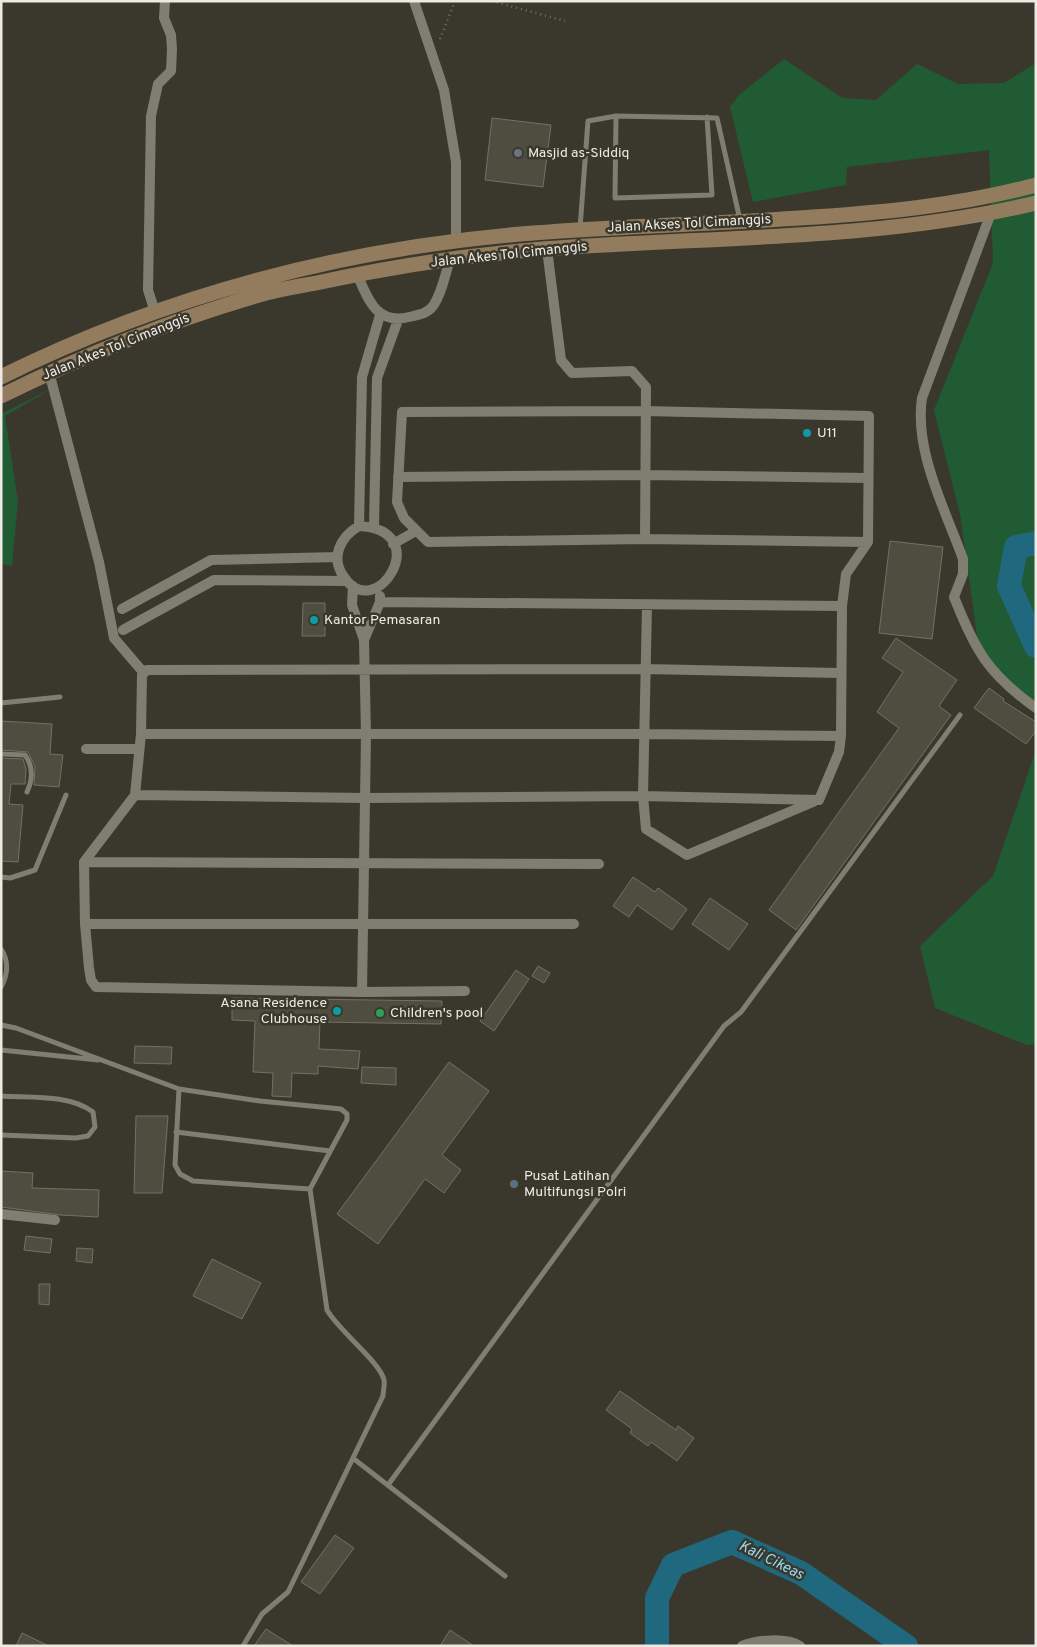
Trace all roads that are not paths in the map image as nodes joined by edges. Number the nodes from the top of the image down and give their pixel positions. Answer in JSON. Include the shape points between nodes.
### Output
{"nodes":[{"id":1,"x":165,"y":1,"type":"edge"},
{"id":2,"x":414,"y":1,"type":"edge"},
{"id":3,"x":616,"y":116,"type":"junction"},
{"id":4,"x":707,"y":117,"type":"junction"},
{"id":5,"x":1036,"y":185,"type":"edge"},
{"id":6,"x":1036,"y":203,"type":"edge"},
{"id":7,"x":991,"y":214,"type":"junction"},
{"id":8,"x":740,"y":222,"type":"junction"},
{"id":9,"x":580,"y":230,"type":"junction"},
{"id":10,"x":532,"y":233,"type":"junction"},
{"id":11,"x":456,"y":241,"type":"junction"},
{"id":12,"x":540,"y":249,"type":"junction"},
{"id":13,"x":450,"y":259,"type":"junction"},
{"id":14,"x":357,"y":274,"type":"junction"},
{"id":15,"x":155,"y":312,"type":"junction"},
{"id":16,"x":380,"y":315,"type":"junction"},
{"id":17,"x":398,"y":320,"type":"junction"},
{"id":18,"x":160,"y":327,"type":"junction"},
{"id":19,"x":50,"y":372,"type":"junction"},
{"id":20,"x":1,"y":377,"type":"edge"},
{"id":21,"x":1,"y":396,"type":"edge"},
{"id":22,"x":646,"y":411,"type":"junction"},
{"id":23,"x":645,"y":475,"type":"junction"},
{"id":24,"x":398,"y":477,"type":"junction"},
{"id":25,"x":868,"y":478,"type":"junction"},
{"id":26,"x":359,"y":526,"type":"junction"},
{"id":27,"x":374,"y":527,"type":"junction"},
{"id":28,"x":416,"y":531,"type":"junction"},
{"id":29,"x":645,"y":539,"type":"junction"},
{"id":30,"x":868,"y":542,"type":"junction"},
{"id":31,"x":393,"y":544,"type":"junction"},
{"id":32,"x":337,"y":557,"type":"junction"},
{"id":33,"x":210,"y":560,"type":"junction"},
{"id":34,"x":214,"y":580,"type":"junction"},
{"id":35,"x":349,"y":583,"type":"junction"},
{"id":36,"x":380,"y":587,"type":"junction"},
{"id":37,"x":380,"y":602,"type":"junction"},
{"id":38,"x":647,"y":606,"type":"junction"},
{"id":39,"x":842,"y":606,"type":"junction"},
{"id":40,"x":122,"y":609,"type":"dead end"},
{"id":41,"x":123,"y":630,"type":"dead end"},
{"id":42,"x":364,"y":640,"type":"junction"},
{"id":43,"x":364,"y":668,"type":"junction"},
{"id":44,"x":646,"y":669,"type":"junction"},
{"id":45,"x":143,"y":672,"type":"junction"},
{"id":46,"x":841,"y":673,"type":"junction"},
{"id":47,"x":60,"y":697,"type":"dead end"},
{"id":48,"x":1,"y":703,"type":"edge"},
{"id":49,"x":1036,"y":708,"type":"edge"},
{"id":50,"x":960,"y":715,"type":"dead end"},
{"id":51,"x":141,"y":734,"type":"junction"},
{"id":52,"x":644,"y":734,"type":"junction"},
{"id":53,"x":366,"y":735,"type":"junction"},
{"id":54,"x":841,"y":736,"type":"junction"},
{"id":55,"x":86,"y":749,"type":"dead end"},
{"id":56,"x":139,"y":749,"type":"junction"},
{"id":57,"x":1,"y":754,"type":"edge"},
{"id":58,"x":28,"y":792,"type":"dead end"},
{"id":59,"x":66,"y":795,"type":"dead end"},
{"id":60,"x":135,"y":795,"type":"junction"},
{"id":61,"x":644,"y":796,"type":"junction"},
{"id":62,"x":365,"y":798,"type":"junction"},
{"id":63,"x":819,"y":800,"type":"junction"},
{"id":64,"x":84,"y":862,"type":"junction"},
{"id":65,"x":364,"y":862,"type":"junction"},
{"id":66,"x":599,"y":864,"type":"dead end"},
{"id":67,"x":1,"y":878,"type":"edge"},
{"id":68,"x":84,"y":924,"type":"junction"},
{"id":69,"x":364,"y":924,"type":"junction"},
{"id":70,"x":574,"y":924,"type":"dead end"},
{"id":71,"x":1,"y":950,"type":"edge"},
{"id":72,"x":1,"y":987,"type":"edge"},
{"id":73,"x":465,"y":991,"type":"dead end"},
{"id":74,"x":362,"y":992,"type":"junction"},
{"id":75,"x":1,"y":1025,"type":"edge"},
{"id":76,"x":1,"y":1050,"type":"edge"},
{"id":77,"x":106,"y":1060,"type":"junction"},
{"id":78,"x":179,"y":1089,"type":"junction"},
{"id":79,"x":1,"y":1096,"type":"edge"},
{"id":80,"x":176,"y":1132,"type":"junction"},
{"id":81,"x":1,"y":1135,"type":"edge"},
{"id":82,"x":330,"y":1151,"type":"junction"},
{"id":83,"x":310,"y":1189,"type":"junction"},
{"id":84,"x":1,"y":1214,"type":"edge"},
{"id":85,"x":55,"y":1220,"type":"dead end"},
{"id":86,"x":354,"y":1459,"type":"junction"},
{"id":87,"x":388,"y":1485,"type":"junction"},
{"id":88,"x":505,"y":1576,"type":"dead end"},
{"id":89,"x":243,"y":1646,"type":"edge"},
{"id":90,"x":742,"y":1646,"type":"edge"},
{"id":91,"x":800,"y":1646,"type":"edge"}],
"edges":[{"from":1,"to":15,"type":"street","via":[[164,18],[171,35],[171,70],[158,84],[151,116],[148,290]]},
{"from":2,"to":11,"type":"street","via":[[444,90],[456,162]]},
{"from":3,"to":4,"type":"lane"},
{"from":3,"to":4,"type":"lane","via":[[615,198],[712,195]]},
{"from":3,"to":9,"type":"lane","via":[[588,121]]},
{"from":4,"to":8,"type":"lane","via":[[717,118]]},
{"from":5,"to":8,"type":"main road","name":"Jalan Akses Tol Cimanggis","via":[[982,199],[894,212]]},
{"from":6,"to":7,"type":"main road","name":"Jalan Akes Tol Cimanggis"},
{"from":7,"to":12,"type":"main road","name":"Jalan Akes Tol Cimanggis","via":[[891,229]]},
{"from":7,"to":49,"type":"street","via":[[922,398],[919,418],[922,446],[963,559],[963,574],[954,597],[972,640],[991,670],[1013,692]]},
{"from":8,"to":9,"type":"main road","name":"Jalan Akses Tol Cimanggis"},
{"from":9,"to":10,"type":"main road","name":"Jalan Akses Tol Cimanggis"},
{"from":10,"to":11,"type":"main road","name":"Jalan Akses Tol Cimanggis"},
{"from":10,"to":12,"type":"main road"},
{"from":11,"to":15,"type":"main road","name":"Jalan Akses Tol Cimanggis","via":[[322,264],[259,279]]},
{"from":12,"to":13,"type":"main road","name":"Jalan Akes Tol Cimanggis"},
{"from":12,"to":22,"type":"street","via":[[560,360],[572,373],[632,371],[646,387]]},
{"from":13,"to":14,"type":"main road","name":"Jalan Akes Tol Cimanggis"},
{"from":13,"to":17,"type":"street","via":[[438,297],[431,308],[422,314]]},
{"from":14,"to":16,"type":"street"},
{"from":14,"to":18,"type":"main road","name":"Jalan Akes Tol Cimanggis","via":[[261,294]]},
{"from":15,"to":18,"type":"main road"},
{"from":15,"to":20,"type":"main road","name":"Jalan Akses Tol Cimanggis","via":[[48,354]]},
{"from":16,"to":17,"type":"street"},
{"from":16,"to":26,"type":"street","via":[[362,377]]},
{"from":17,"to":27,"type":"street","via":[[377,378]]},
{"from":18,"to":19,"type":"main road","name":"Jalan Akes Tol Cimanggis"},
{"from":19,"to":21,"type":"main road","name":"Jalan Akes Tol Cimanggis"},
{"from":19,"to":45,"type":"street","via":[[99,562],[114,638]]},
{"from":22,"to":23,"type":"street"},
{"from":22,"to":24,"type":"street","via":[[402,412]]},
{"from":22,"to":25,"type":"street","via":[[869,416]]},
{"from":23,"to":24,"type":"street"},
{"from":23,"to":25,"type":"street"},
{"from":23,"to":29,"type":"street"},
{"from":24,"to":28,"type":"street","via":[[397,502],[404,518]]},
{"from":25,"to":30,"type":"street"},
{"from":26,"to":27,"type":"street"},
{"from":26,"to":32,"type":"street","via":[[348,532]]},
{"from":27,"to":31,"type":"street","via":[[387,533]]},
{"from":28,"to":29,"type":"street","via":[[428,542]]},
{"from":28,"to":31,"type":"street"},
{"from":29,"to":30,"type":"street"},
{"from":30,"to":39,"type":"street","via":[[846,574]]},
{"from":31,"to":36,"type":"street","via":[[396,563],[393,573]]},
{"from":32,"to":33,"type":"street"},
{"from":32,"to":35,"type":"street","via":[[339,571]]},
{"from":33,"to":34,"type":"street"},
{"from":33,"to":40,"type":"street"},
{"from":34,"to":35,"type":"street"},
{"from":34,"to":41,"type":"street"},
{"from":35,"to":36,"type":"street","via":[[364,590]]},
{"from":35,"to":42,"type":"street","via":[[352,605]]},
{"from":36,"to":37,"type":"street"},
{"from":37,"to":38,"type":"street"},
{"from":37,"to":42,"type":"street"},
{"from":38,"to":39,"type":"street"},
{"from":38,"to":44,"type":"street"},
{"from":39,"to":46,"type":"street"},
{"from":42,"to":43,"type":"street"},
{"from":43,"to":44,"type":"street"},
{"from":43,"to":45,"type":"street"},
{"from":43,"to":53,"type":"street"},
{"from":44,"to":46,"type":"street"},
{"from":44,"to":52,"type":"street"},
{"from":45,"to":51,"type":"street"},
{"from":46,"to":54,"type":"street"},
{"from":47,"to":48,"type":"lane"},
{"from":50,"to":87,"type":"lane","via":[[741,1012],[724,1026]]},
{"from":51,"to":53,"type":"street"},
{"from":51,"to":56,"type":"street"},
{"from":52,"to":53,"type":"street"},
{"from":52,"to":54,"type":"street"},
{"from":52,"to":61,"type":"street"},
{"from":53,"to":62,"type":"street"},
{"from":54,"to":63,"type":"street","via":[[839,752]]},
{"from":55,"to":56,"type":"street"},
{"from":56,"to":60,"type":"street"},
{"from":57,"to":58,"type":"lane","via":[[25,755],[32,764]]},
{"from":59,"to":67,"type":"lane","via":[[35,870]]},
{"from":60,"to":62,"type":"street"},
{"from":60,"to":64,"type":"street"},
{"from":61,"to":62,"type":"street"},
{"from":61,"to":63,"type":"street"},
{"from":61,"to":63,"type":"street","via":[[646,829],[687,855]]},
{"from":62,"to":65,"type":"street"},
{"from":64,"to":65,"type":"street"},
{"from":64,"to":68,"type":"street"},
{"from":65,"to":66,"type":"street"},
{"from":65,"to":69,"type":"street"},
{"from":68,"to":69,"type":"street"},
{"from":68,"to":74,"type":"street","via":[[91,980],[96,987]]},
{"from":69,"to":70,"type":"street"},
{"from":69,"to":74,"type":"street"},
{"from":71,"to":72,"type":"lane","via":[[7,961]]},
{"from":73,"to":74,"type":"street"},
{"from":75,"to":77,"type":"lane"},
{"from":76,"to":77,"type":"lane"},
{"from":77,"to":78,"type":"lane"},
{"from":78,"to":80,"type":"lane"},
{"from":78,"to":82,"type":"lane","via":[[260,1102],[344,1110],[348,1116],[347,1124]]},
{"from":79,"to":81,"type":"lane","via":[[84,1105],[93,1112],[95,1127],[88,1136],[76,1138]]},
{"from":80,"to":82,"type":"lane"},
{"from":80,"to":83,"type":"lane","via":[[176,1170],[186,1179]]},
{"from":82,"to":83,"type":"lane"},
{"from":83,"to":86,"type":"lane","via":[[326,1310],[334,1323],[375,1364],[384,1380],[383,1396]]},
{"from":84,"to":85,"type":"street"},
{"from":86,"to":87,"type":"lane"},
{"from":86,"to":89,"type":"lane","via":[[288,1592],[262,1614]]},
{"from":87,"to":88,"type":"lane"},
{"from":90,"to":91,"type":"street","via":[[782,1641]]}]}
